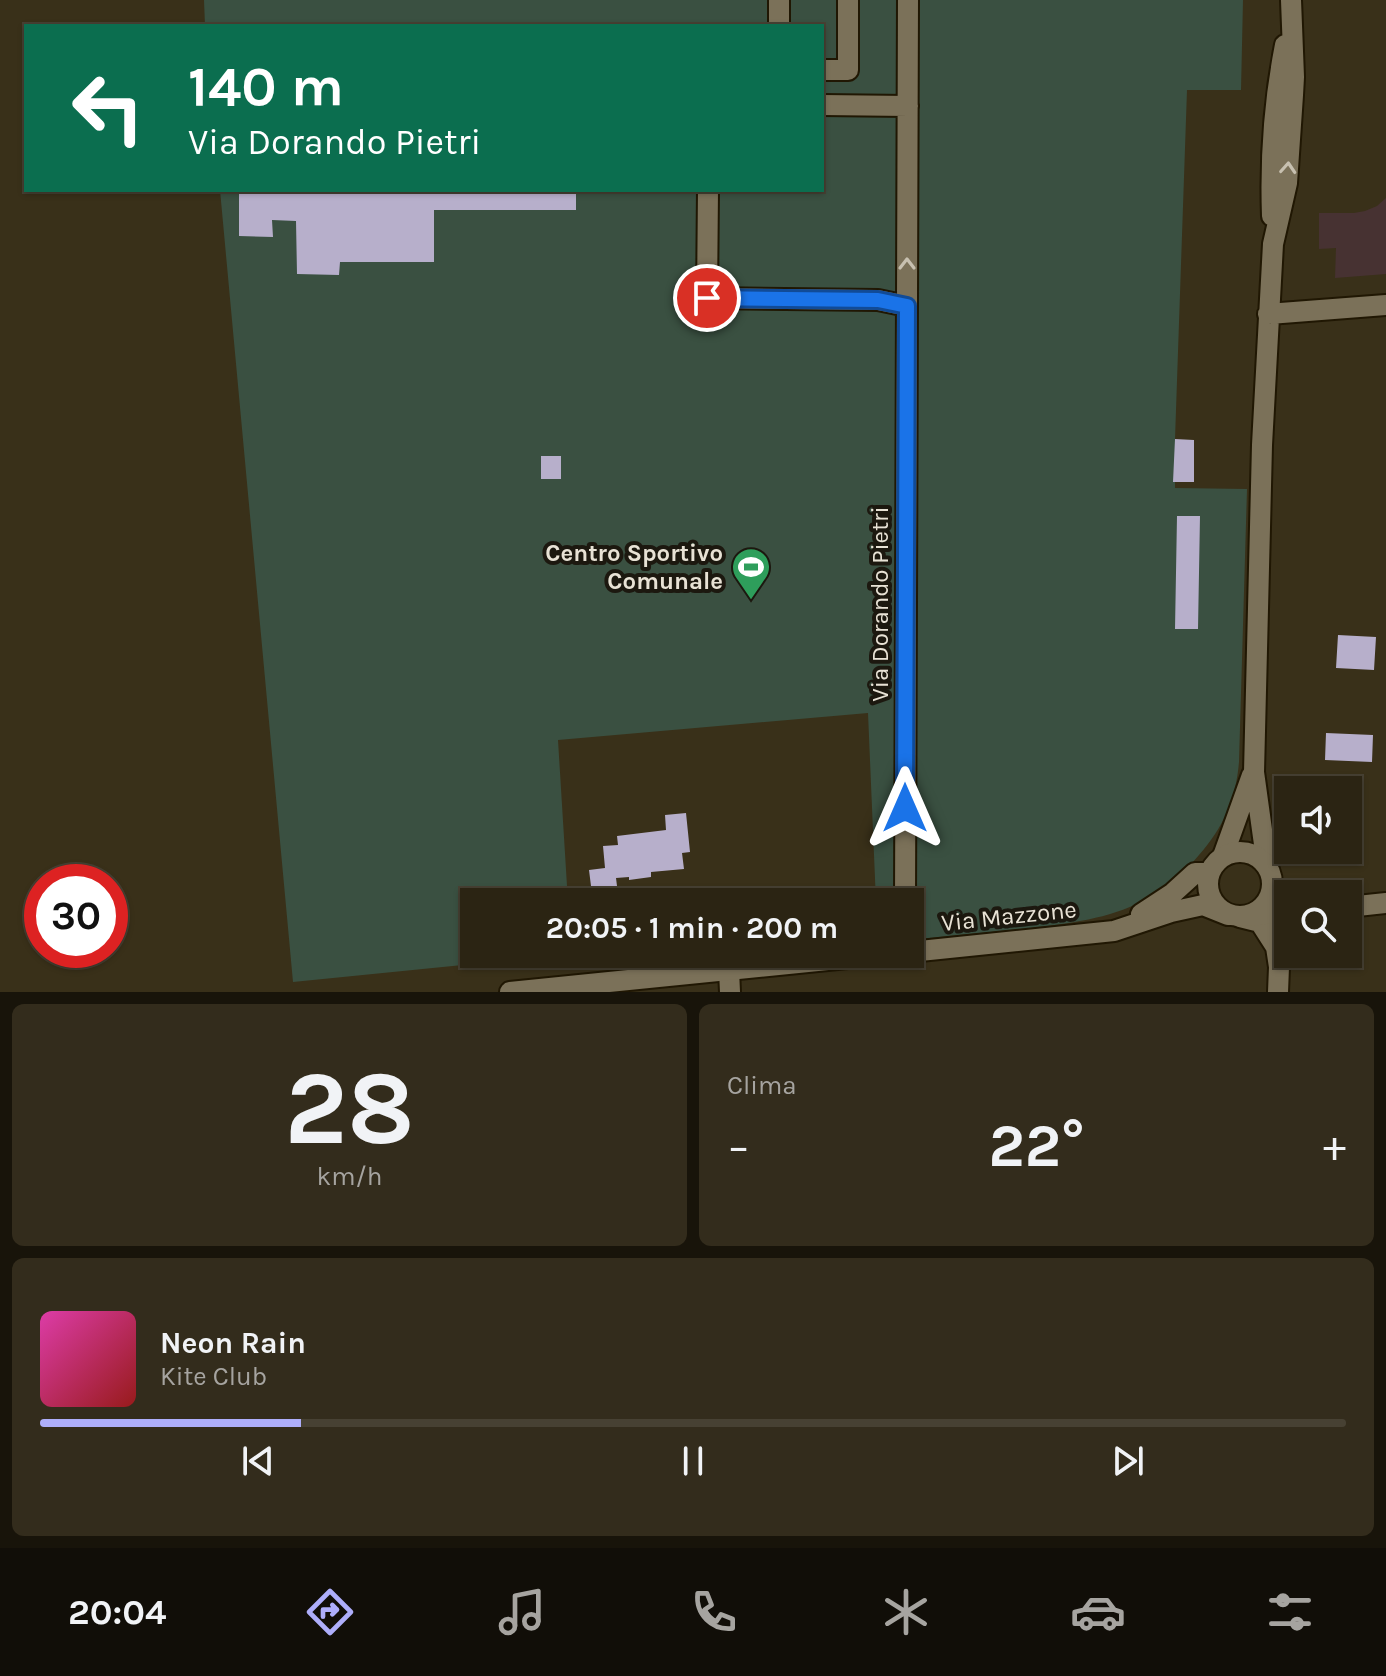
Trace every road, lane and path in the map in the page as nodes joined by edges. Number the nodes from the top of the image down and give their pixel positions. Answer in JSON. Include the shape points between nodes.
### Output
{"nodes":[{"id":1,"x":779,"y":0,"type":"edge"},
{"id":2,"x":848,"y":0,"type":"edge"},
{"id":3,"x":908,"y":0,"type":"edge"},
{"id":4,"x":1291,"y":10,"type":"edge"},
{"id":5,"x":779,"y":24,"type":"edge"},
{"id":6,"x":824,"y":70,"type":"edge"},
{"id":7,"x":824,"y":105,"type":"edge"},
{"id":8,"x":908,"y":106,"type":"junction"},
{"id":9,"x":708,"y":192,"type":"edge"},
{"id":10,"x":1386,"y":305,"type":"edge"},
{"id":11,"x":907,"y":306,"type":"junction"},
{"id":12,"x":1268,"y":314,"type":"junction"},
{"id":13,"x":1254,"y":772,"type":"junction"},
{"id":14,"x":1223,"y":856,"type":"junction"},
{"id":15,"x":1270,"y":872,"type":"junction"},
{"id":16,"x":1209,"y":873,"type":"junction"},
{"id":17,"x":1277,"y":880,"type":"edge"},
{"id":18,"x":905,"y":888,"type":"edge"},
{"id":19,"x":1386,"y":903,"type":"edge"},
{"id":20,"x":1362,"y":906,"type":"edge"},
{"id":21,"x":1274,"y":913,"type":"edge"},
{"id":22,"x":1237,"y":916,"type":"junction"},
{"id":23,"x":1114,"y":931,"type":"junction"},
{"id":24,"x":924,"y":951,"type":"edge"},
{"id":25,"x":749,"y":968,"type":"edge"},
{"id":26,"x":729,"y":970,"type":"junction"},
{"id":27,"x":510,"y":992,"type":"edge"},
{"id":28,"x":730,"y":992,"type":"edge"},
{"id":29,"x":1278,"y":992,"type":"edge"}],
"edges":[{"from":1,"to":5,"type":"street"},
{"from":2,"to":6,"type":"street","via":[[848,70]]},
{"from":3,"to":8,"type":"street","name":"Via Dorando Pietri"},
{"from":4,"to":12,"type":"street","via":[[1278,77],[1272,156]]},
{"from":7,"to":8,"type":"street"},
{"from":11,"to":8,"type":"street","name":"Via Dorando Pietri","one_way":true},
{"from":9,"to":11,"type":"street","via":[[707,298],[878,300]]},
{"from":10,"to":12,"type":"street"},
{"from":11,"to":18,"type":"street","name":"Via Dorando Pietri"},
{"from":12,"to":13,"type":"street"},
{"from":13,"to":14,"type":"street","name":"Via Mazzone"},
{"from":13,"to":15,"type":"street"},
{"from":14,"to":15,"type":"street","via":[[1252,854]]},
{"from":14,"to":16,"type":"street","name":"Via Mazzone"},
{"from":15,"to":17,"type":"street"},
{"from":15,"to":22,"type":"street","via":[[1273,888],[1263,908]]},
{"from":16,"to":22,"type":"street","via":[[1213,902]]},
{"from":16,"to":23,"type":"street","name":"Via Mazzone","via":[[1195,873]]},
{"from":19,"to":20,"type":"street"},
{"from":21,"to":22,"type":"street","name":"Via Mazzone"},
{"from":22,"to":23,"type":"street","name":"Via Mazzone","via":[[1203,905]]},
{"from":22,"to":29,"type":"street","via":[[1260,922],[1276,947]]},
{"from":23,"to":24,"type":"street","name":"Via Mazzone"},
{"from":25,"to":26,"type":"street"},
{"from":26,"to":27,"type":"street"},
{"from":26,"to":28,"type":"street"}]}
